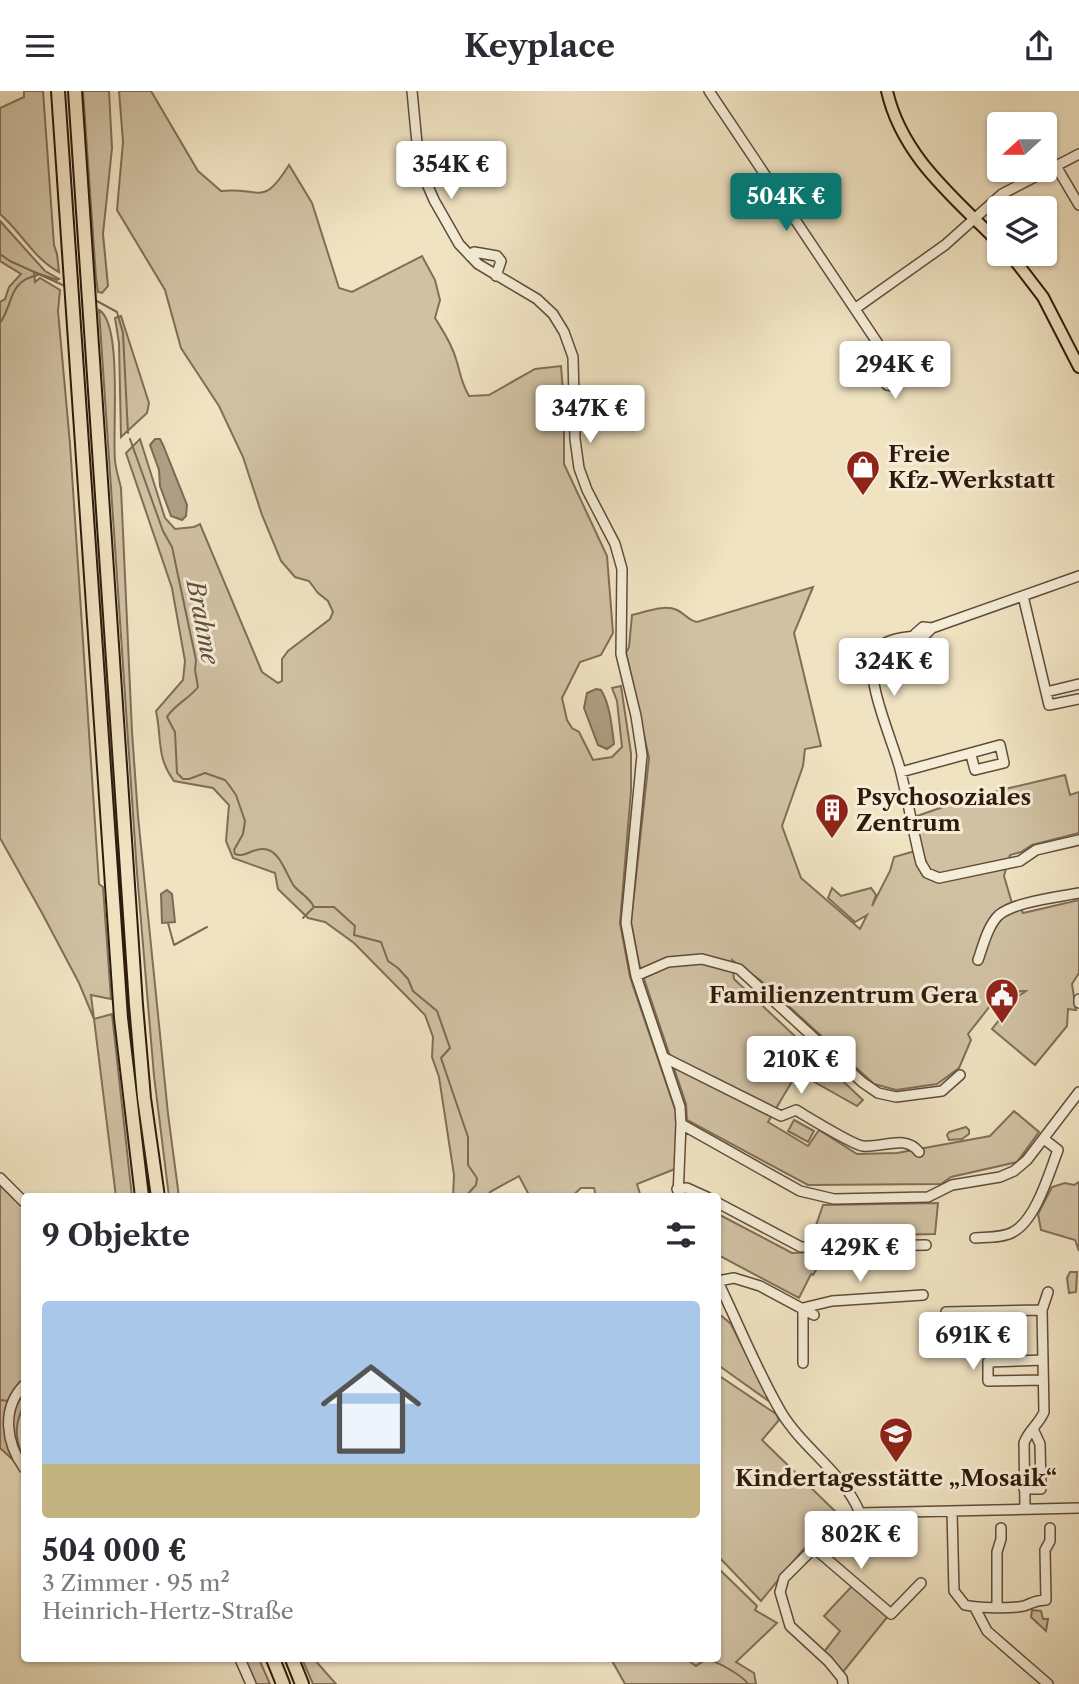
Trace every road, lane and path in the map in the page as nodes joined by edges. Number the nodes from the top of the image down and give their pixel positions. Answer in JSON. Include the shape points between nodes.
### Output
{"nodes":[{"id":1,"x":58,"y":91,"type":"edge"},
{"id":2,"x":75,"y":91,"type":"edge"},
{"id":3,"x":412,"y":91,"type":"edge"},
{"id":4,"x":709,"y":91,"type":"edge"},
{"id":5,"x":887,"y":91,"type":"edge"},
{"id":6,"x":895,"y":91,"type":"edge"},
{"id":7,"x":1079,"y":154,"type":"edge"},
{"id":8,"x":924,"y":165,"type":"junction"},
{"id":9,"x":1057,"y":165,"type":"edge"},
{"id":10,"x":1057,"y":168,"type":"edge"},
{"id":11,"x":1025,"y":182,"type":"edge"},
{"id":12,"x":1079,"y":205,"type":"edge"},
{"id":13,"x":975,"y":219,"type":"junction"},
{"id":14,"x":987,"y":231,"type":"edge"},
{"id":15,"x":470,"y":256,"type":"junction"},
{"id":16,"x":1019,"y":266,"type":"edge"},
{"id":17,"x":496,"y":276,"type":"junction"},
{"id":18,"x":856,"y":308,"type":"junction"},
{"id":19,"x":888,"y":359,"type":"dead end"},
{"id":20,"x":1079,"y":367,"type":"edge"},
{"id":21,"x":1079,"y":576,"type":"edge"},
{"id":22,"x":1023,"y":596,"type":"junction"},
{"id":23,"x":1079,"y":684,"type":"edge"},
{"id":24,"x":1046,"y":692,"type":"junction"},
{"id":25,"x":1079,"y":699,"type":"edge"},
{"id":26,"x":971,"y":755,"type":"dead end"},
{"id":27,"x":901,"y":772,"type":"junction"},
{"id":28,"x":1079,"y":840,"type":"edge"},
{"id":29,"x":1079,"y":893,"type":"edge"},
{"id":30,"x":978,"y":960,"type":"dead end"},
{"id":31,"x":636,"y":976,"type":"junction"},
{"id":32,"x":665,"y":1058,"type":"junction"},
{"id":33,"x":960,"y":1076,"type":"dead end"},
{"id":34,"x":1079,"y":1092,"type":"edge"},
{"id":35,"x":681,"y":1124,"type":"junction"},
{"id":36,"x":1044,"y":1139,"type":"junction"},
{"id":37,"x":919,"y":1152,"type":"dead end"},
{"id":38,"x":0,"y":1178,"type":"edge"},
{"id":39,"x":142,"y":1193,"type":"edge"},
{"id":40,"x":157,"y":1193,"type":"edge"},
{"id":41,"x":678,"y":1193,"type":"edge"},
{"id":42,"x":698,"y":1193,"type":"edge"},
{"id":43,"x":21,"y":1199,"type":"edge"},
{"id":44,"x":721,"y":1205,"type":"edge"},
{"id":45,"x":975,"y":1238,"type":"dead end"},
{"id":46,"x":926,"y":1245,"type":"dead end"},
{"id":47,"x":721,"y":1281,"type":"edge"},
{"id":48,"x":721,"y":1288,"type":"edge"},
{"id":49,"x":1048,"y":1292,"type":"dead end"},
{"id":50,"x":923,"y":1295,"type":"dead end"},
{"id":51,"x":803,"y":1308,"type":"junction"},
{"id":52,"x":1042,"y":1310,"type":"junction"},
{"id":53,"x":946,"y":1312,"type":"dead end"},
{"id":54,"x":814,"y":1315,"type":"dead end"},
{"id":55,"x":1043,"y":1360,"type":"junction"},
{"id":56,"x":803,"y":1363,"type":"dead end"},
{"id":57,"x":1043,"y":1380,"type":"junction"},
{"id":58,"x":21,"y":1390,"type":"edge"},
{"id":59,"x":1033,"y":1429,"type":"junction"},
{"id":60,"x":21,"y":1464,"type":"edge"},
{"id":61,"x":1024,"y":1489,"type":"junction"},
{"id":62,"x":1079,"y":1508,"type":"edge"},
{"id":63,"x":1024,"y":1509,"type":"junction"},
{"id":64,"x":953,"y":1511,"type":"junction"},
{"id":65,"x":860,"y":1513,"type":"junction"},
{"id":66,"x":1001,"y":1528,"type":"dead end"},
{"id":67,"x":1050,"y":1528,"type":"dead end"},
{"id":68,"x":814,"y":1548,"type":"junction"},
{"id":69,"x":920,"y":1583,"type":"dead end"},
{"id":70,"x":998,"y":1607,"type":"junction"},
{"id":71,"x":975,"y":1608,"type":"junction"},
{"id":72,"x":241,"y":1662,"type":"edge"},
{"id":73,"x":274,"y":1662,"type":"edge"},
{"id":74,"x":293,"y":1662,"type":"edge"},
{"id":75,"x":251,"y":1684,"type":"edge"},
{"id":76,"x":283,"y":1684,"type":"edge"},
{"id":77,"x":302,"y":1684,"type":"edge"},
{"id":78,"x":843,"y":1684,"type":"edge"},
{"id":79,"x":1048,"y":1684,"type":"edge"}],
"edges":[{"from":1,"to":39,"type":"highway","via":[[121,1018]]},
{"from":2,"to":40,"type":"highway","via":[[136,1005]]},
{"from":3,"to":15,"type":"street","via":[[424,177]]},
{"from":4,"to":18,"type":"street"},
{"from":5,"to":8,"type":"main road","via":[[908,146]]},
{"from":6,"to":8,"type":"main road"},
{"from":7,"to":9,"type":"street"},
{"from":8,"to":13,"type":"main road"},
{"from":10,"to":12,"type":"street"},
{"from":11,"to":13,"type":"street","via":[[1002,194]]},
{"from":13,"to":14,"type":"main road"},
{"from":13,"to":18,"type":"street","via":[[929,258]]},
{"from":15,"to":17,"type":"street"},
{"from":15,"to":17,"type":"street","via":[[474,252],[497,256],[501,261]]},
{"from":16,"to":20,"type":"main road","via":[[1043,297]]},
{"from":17,"to":31,"type":"street","via":[[537,299],[564,332],[573,357],[579,467],[622,569],[621,654],[642,755],[626,923]]},
{"from":18,"to":19,"type":"street"},
{"from":21,"to":22,"type":"street"},
{"from":22,"to":24,"type":"street"},
{"from":22,"to":27,"type":"street","via":[[932,628],[923,627],[878,648],[871,669]]},
{"from":23,"to":24,"type":"street"},
{"from":24,"to":25,"type":"street","via":[[1049,705]]},
{"from":26,"to":27,"type":"street"},
{"from":27,"to":28,"type":"street","via":[[921,863],[939,878],[1020,861],[1037,850]]},
{"from":29,"to":30,"type":"street","via":[[1000,914]]},
{"from":31,"to":32,"type":"street"},
{"from":31,"to":33,"type":"street","via":[[668,963],[702,959],[738,969],[881,1094],[896,1097],[942,1091]]},
{"from":32,"to":35,"type":"street"},
{"from":32,"to":37,"type":"street","via":[[781,1116],[796,1110],[862,1146],[911,1144]]},
{"from":34,"to":36,"type":"street"},
{"from":35,"to":36,"type":"street","via":[[800,1191],[834,1199],[928,1197],[952,1185],[1000,1177],[1027,1160]]},
{"from":35,"to":41,"type":"street"},
{"from":36,"to":45,"type":"street","via":[[1058,1150],[1039,1200],[1022,1226],[1011,1234]]},
{"from":38,"to":43,"type":"street"},
{"from":41,"to":42,"type":"street","via":[[687,1188]]},
{"from":44,"to":46,"type":"street","via":[[801,1247]]},
{"from":47,"to":51,"type":"street","via":[[734,1278],[760,1286]]},
{"from":48,"to":65,"type":"street","via":[[782,1413],[846,1485]]},
{"from":49,"to":52,"type":"street"},
{"from":50,"to":51,"type":"street","via":[[832,1301]]},
{"from":51,"to":54,"type":"street"},
{"from":51,"to":56,"type":"street"},
{"from":52,"to":53,"type":"street"},
{"from":52,"to":55,"type":"street"},
{"from":55,"to":57,"type":"street"},
{"from":55,"to":57,"type":"street","via":[[988,1362],[988,1381]]},
{"from":57,"to":59,"type":"street","via":[[1044,1412]]},
{"from":58,"to":60,"type":"street","via":[[11,1406],[9,1424],[14,1454]]},
{"from":59,"to":61,"type":"street","via":[[1024,1443]]},
{"from":59,"to":61,"type":"street","via":[[1040,1444],[1041,1489]]},
{"from":61,"to":63,"type":"street"},
{"from":62,"to":63,"type":"street"},
{"from":63,"to":64,"type":"street"},
{"from":64,"to":65,"type":"street"},
{"from":64,"to":71,"type":"street","via":[[954,1591],[964,1605]]},
{"from":65,"to":68,"type":"street"},
{"from":66,"to":70,"type":"street"},
{"from":67,"to":70,"type":"street","via":[[1045,1550],[1046,1600]]},
{"from":68,"to":69,"type":"street","via":[[891,1614]]},
{"from":68,"to":78,"type":"street","via":[[784,1578],[780,1592],[790,1626],[828,1661]]},
{"from":70,"to":71,"type":"street"},
{"from":71,"to":79,"type":"street","via":[[987,1631]]},
{"from":72,"to":75,"type":"street"},
{"from":73,"to":76,"type":"highway"},
{"from":74,"to":77,"type":"highway"}]}
